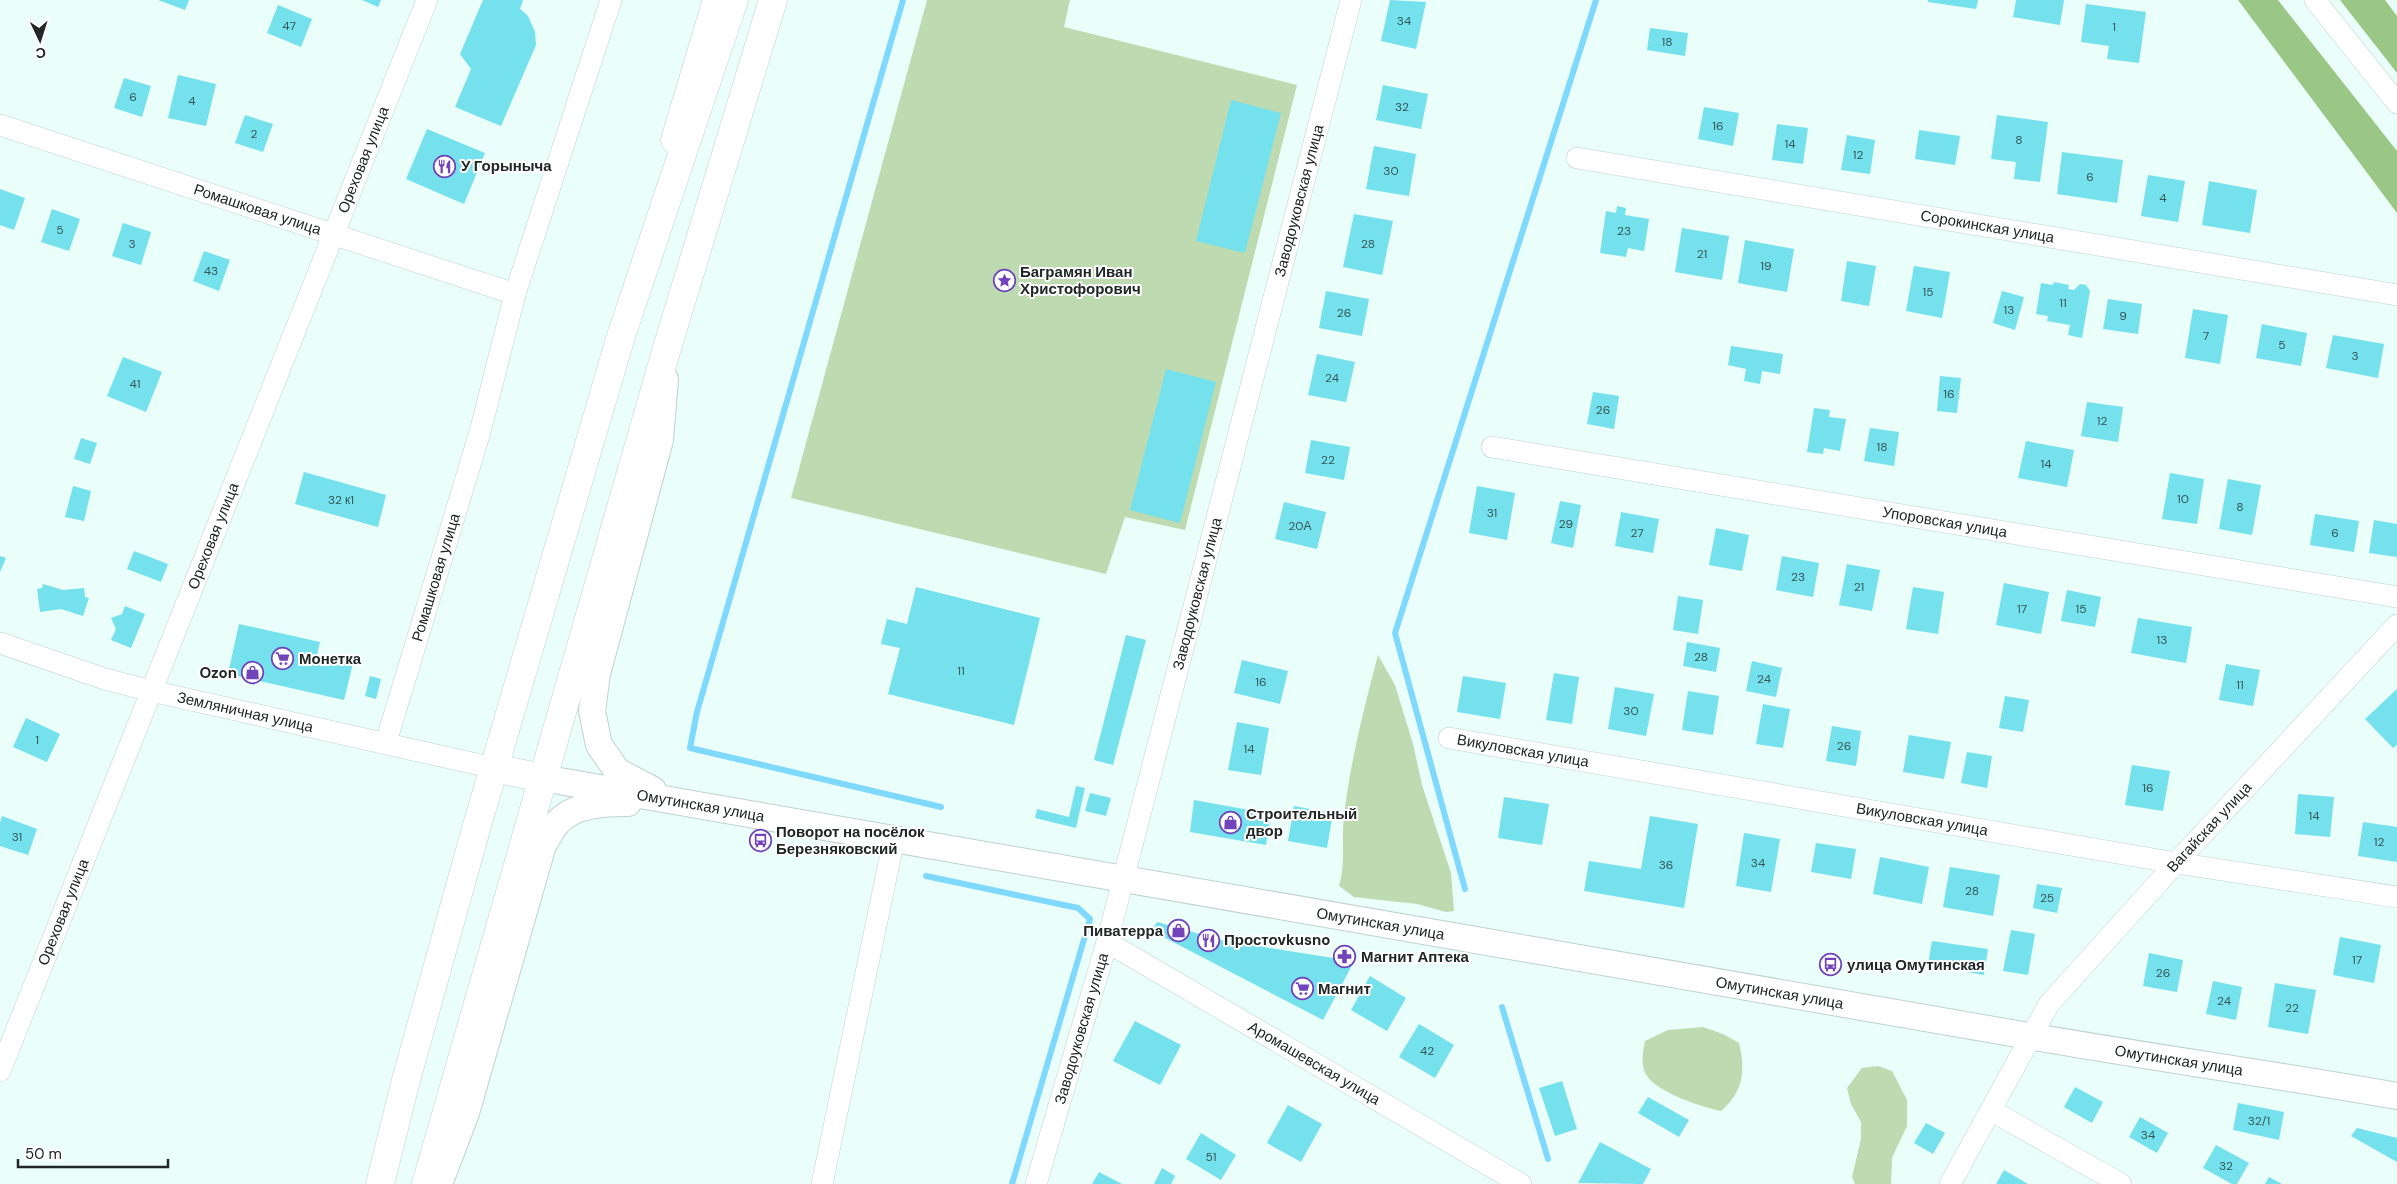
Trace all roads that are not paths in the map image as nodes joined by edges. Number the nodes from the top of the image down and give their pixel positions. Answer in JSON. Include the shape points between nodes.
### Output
{"nodes":[{"id":1,"x":427,"y":0,"type":"edge"},
{"id":2,"x":611,"y":0,"type":"edge"},
{"id":3,"x":717,"y":0,"type":"edge"},
{"id":4,"x":734,"y":0,"type":"edge"},
{"id":5,"x":773,"y":0,"type":"edge"},
{"id":6,"x":1350,"y":0,"type":"edge"},
{"id":7,"x":2315,"y":0,"type":"edge"},
{"id":8,"x":2397,"y":103,"type":"edge"},
{"id":9,"x":0,"y":125,"type":"edge"},
{"id":10,"x":1577,"y":158,"type":"dead end"},
{"id":11,"x":334,"y":235,"type":"junction"},
{"id":12,"x":515,"y":294,"type":"junction"},
{"id":13,"x":2397,"y":295,"type":"edge"},
{"id":14,"x":621,"y":336,"type":"junction"},
{"id":15,"x":667,"y":348,"type":"junction"},
{"id":16,"x":1492,"y":447,"type":"dead end"},
{"id":17,"x":2397,"y":597,"type":"edge"},
{"id":18,"x":2397,"y":625,"type":"edge"},
{"id":19,"x":0,"y":643,"type":"edge"},
{"id":20,"x":151,"y":691,"type":"junction"},
{"id":21,"x":1449,"y":738,"type":"dead end"},
{"id":22,"x":386,"y":742,"type":"junction"},
{"id":23,"x":494,"y":768,"type":"junction"},
{"id":24,"x":542,"y":778,"type":"junction"},
{"id":25,"x":676,"y":801,"type":"junction"},
{"id":26,"x":894,"y":839,"type":"junction"},
{"id":27,"x":2176,"y":863,"type":"junction"},
{"id":28,"x":1123,"y":879,"type":"junction"},
{"id":29,"x":2397,"y":897,"type":"edge"},
{"id":30,"x":1107,"y":942,"type":"junction"},
{"id":31,"x":2031,"y":1037,"type":"junction"},
{"id":32,"x":0,"y":1071,"type":"edge"},
{"id":33,"x":2397,"y":1096,"type":"edge"},
{"id":34,"x":1992,"y":1111,"type":"junction"},
{"id":35,"x":380,"y":1184,"type":"edge"},
{"id":36,"x":426,"y":1184,"type":"edge"},
{"id":37,"x":440,"y":1184,"type":"edge"},
{"id":38,"x":822,"y":1184,"type":"edge"},
{"id":39,"x":1036,"y":1184,"type":"edge"},
{"id":40,"x":1521,"y":1184,"type":"edge"},
{"id":41,"x":1950,"y":1184,"type":"edge"},
{"id":42,"x":2121,"y":1184,"type":"edge"}],
"edges":[{"from":1,"to":11,"type":"street","name":"Ореховая улица"},
{"from":2,"to":12,"type":"street","name":"Ромашковая улица"},
{"from":3,"to":14,"type":"main road","via":[[692,76]]},
{"from":4,"to":14,"type":"main road"},
{"from":5,"to":15,"type":"main road"},
{"from":6,"to":28,"type":"street","name":"Заводоуковская улица"},
{"from":7,"to":8,"type":"street"},
{"from":9,"to":11,"type":"street","name":"Ромашковая улица"},
{"from":10,"to":13,"type":"street","name":"Сорокинская улица"},
{"from":11,"to":12,"type":"street","name":"Ромашковая улица"},
{"from":11,"to":20,"type":"street","name":"Ореховая улица"},
{"from":12,"to":22,"type":"street","name":"Ромашковая улица","via":[[480,432]]},
{"from":14,"to":23,"type":"main road"},
{"from":15,"to":24,"type":"main road"},
{"from":15,"to":25,"type":"street","via":[[660,440],[597,674],[592,711],[599,745],[617,771]]},
{"from":16,"to":17,"type":"street","name":"Упоровская улица"},
{"from":18,"to":27,"type":"street","name":"Вагайская улица"},
{"from":19,"to":20,"type":"street","name":"Земляничная улица"},
{"from":20,"to":22,"type":"street","name":"Земляничная улица"},
{"from":20,"to":32,"type":"street","name":"Ореховая улица"},
{"from":21,"to":27,"type":"street","name":"Викуловская улица"},
{"from":22,"to":23,"type":"street","name":"Земляничная улица"},
{"from":23,"to":24,"type":"main road"},
{"from":23,"to":35,"type":"main road"},
{"from":24,"to":25,"type":"street","name":"Омутинская улица"},
{"from":24,"to":36,"type":"main road"},
{"from":25,"to":26,"type":"street","name":"Омутинская улица"},
{"from":25,"to":37,"type":"street","via":[[606,803],[580,808],[558,821],[543,846],[466,1114]]},
{"from":26,"to":28,"type":"street","name":"Омутинская улица"},
{"from":26,"to":38,"type":"street"},
{"from":27,"to":29,"type":"street","name":"Викуловская улица"},
{"from":27,"to":31,"type":"street","name":"Вагайская улица","via":[[2049,1004]]},
{"from":28,"to":30,"type":"street","name":"Заводоуковская улица"},
{"from":28,"to":31,"type":"street","name":"Омутинская улица"},
{"from":30,"to":39,"type":"street","name":"Заводоуковская улица"},
{"from":30,"to":40,"type":"street","name":"Аромашевская улица"},
{"from":31,"to":33,"type":"street","name":"Омутинская улица"},
{"from":31,"to":34,"type":"street","name":"Вагайская улица"},
{"from":34,"to":41,"type":"street","name":"Вагайская улица"},
{"from":34,"to":42,"type":"street"}]}
